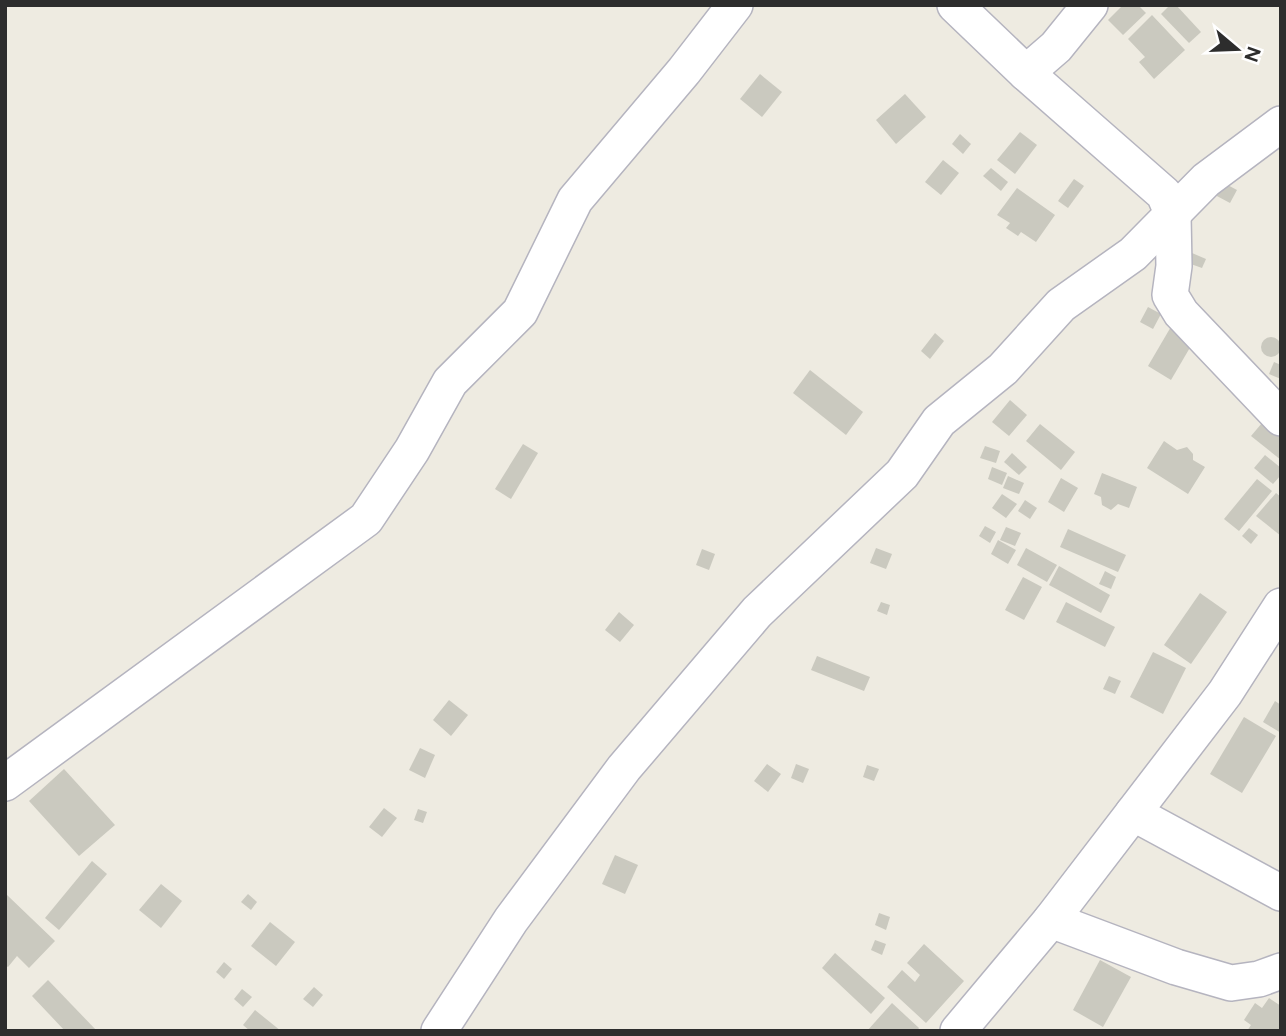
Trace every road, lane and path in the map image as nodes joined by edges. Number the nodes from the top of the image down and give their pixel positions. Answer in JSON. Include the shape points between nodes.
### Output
{"nodes":[{"id":1,"x":735,"y":5,"type":"edge"},
{"id":2,"x":955,"y":5,"type":"edge"},
{"id":3,"x":1090,"y":5,"type":"edge"},
{"id":4,"x":1026,"y":73,"type":"junction"},
{"id":5,"x":1281,"y":124,"type":"edge"},
{"id":6,"x":1173,"y":215,"type":"junction"},
{"id":7,"x":1281,"y":418,"type":"edge"},
{"id":8,"x":1281,"y":606,"type":"edge"},
{"id":9,"x":5,"y":783,"type":"edge"},
{"id":10,"x":1133,"y":813,"type":"junction"},
{"id":11,"x":1281,"y":893,"type":"edge"},
{"id":12,"x":1051,"y":920,"type":"junction"},
{"id":13,"x":1281,"y":971,"type":"edge"},
{"id":14,"x":439,"y":1031,"type":"edge"},
{"id":15,"x":958,"y":1031,"type":"edge"}],
"edges":[{"from":1,"to":9,"type":"street","via":[[575,200],[520,312],[450,382],[366,519]]},
{"from":2,"to":4,"type":"street"},
{"from":3,"to":4,"type":"street","via":[[1056,47]]},
{"from":4,"to":6,"type":"street","via":[[1164,194]]},
{"from":5,"to":6,"type":"street","via":[[1206,180]]},
{"from":6,"to":7,"type":"street","via":[[1170,295],[1181,313]]},
{"from":6,"to":14,"type":"street","via":[[1133,254],[1061,305],[1003,369],[939,421],[902,474],[757,612],[624,768],[511,920]]},
{"from":8,"to":10,"type":"street","via":[[1225,693]]},
{"from":10,"to":11,"type":"street"},
{"from":10,"to":12,"type":"street"},
{"from":12,"to":13,"type":"street","via":[[1231,983]]},
{"from":12,"to":15,"type":"street"}]}
